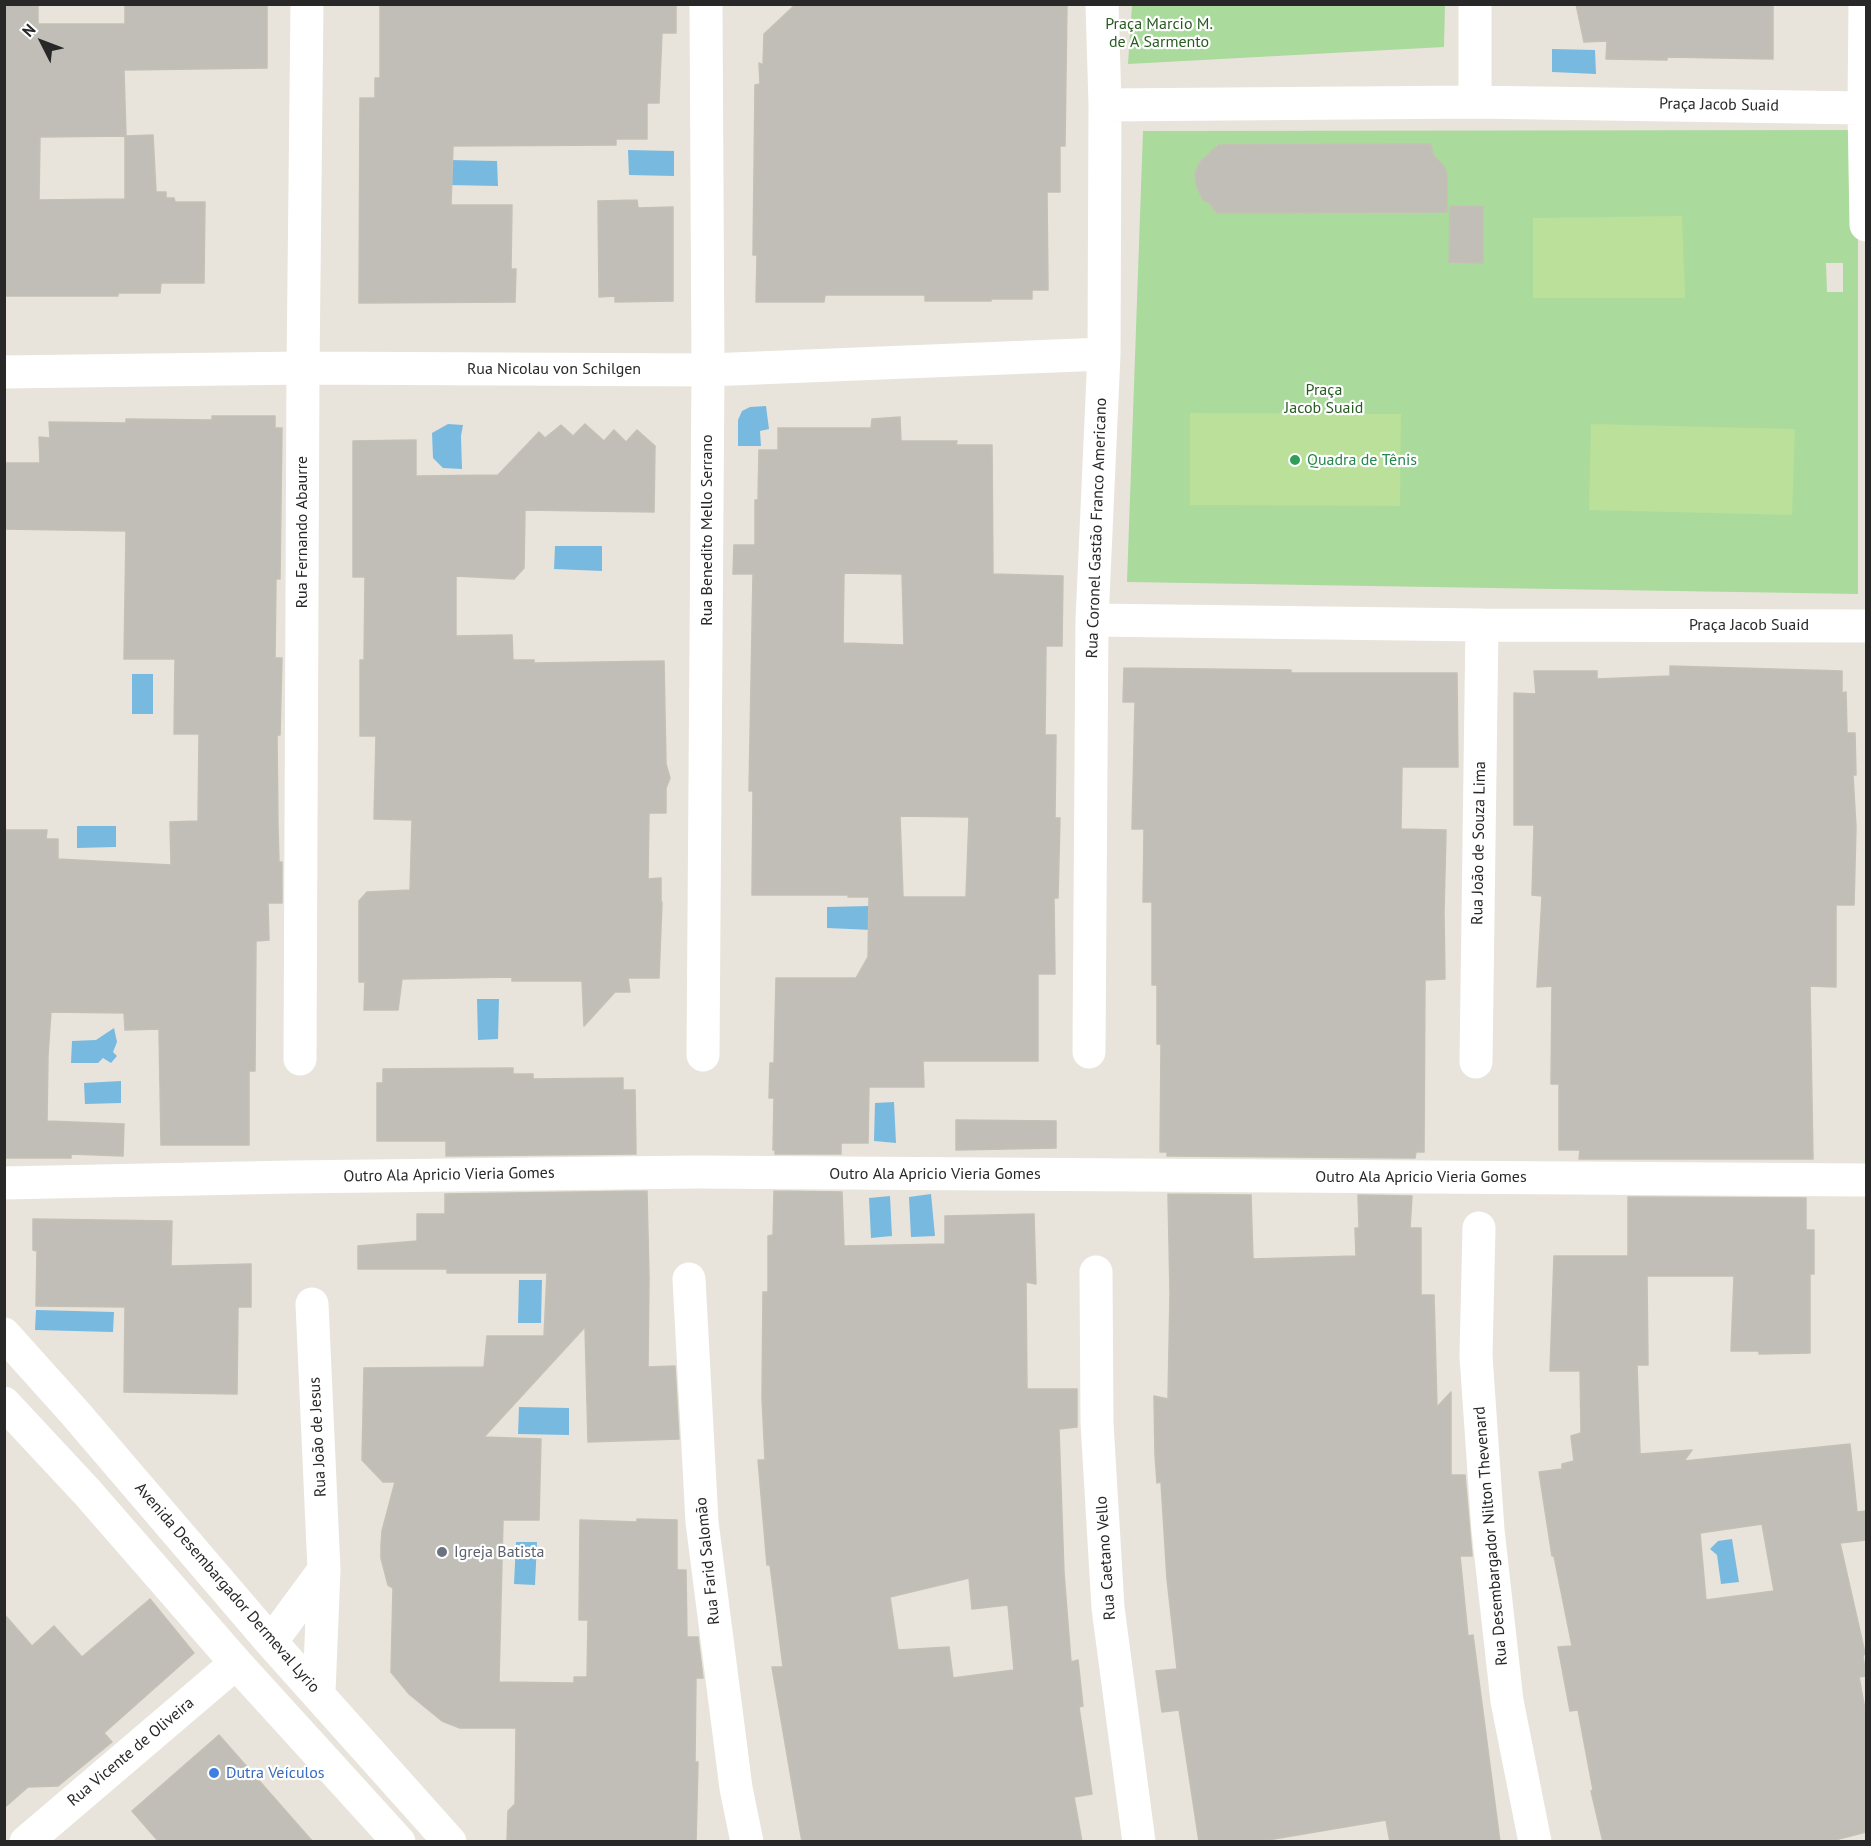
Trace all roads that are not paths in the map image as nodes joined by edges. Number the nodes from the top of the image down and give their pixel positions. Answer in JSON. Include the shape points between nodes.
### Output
{"nodes":[{"id":1,"x":307,"y":4,"type":"edge"},
{"id":2,"x":706,"y":4,"type":"edge"},
{"id":3,"x":1102,"y":4,"type":"edge"},
{"id":4,"x":1475,"y":4,"type":"edge"},
{"id":5,"x":1865,"y":4,"type":"edge"},
{"id":6,"x":1475,"y":102,"type":"junction"},
{"id":7,"x":1105,"y":105,"type":"junction"},
{"id":8,"x":1864,"y":108,"type":"junction"},
{"id":9,"x":1866,"y":225,"type":"edge"},
{"id":10,"x":1104,"y":354,"type":"junction"},
{"id":11,"x":303,"y":368,"type":"junction"},
{"id":12,"x":708,"y":370,"type":"junction"},
{"id":13,"x":4,"y":372,"type":"edge"},
{"id":14,"x":1092,"y":620,"type":"junction"},
{"id":15,"x":1482,"y":625,"type":"junction"},
{"id":16,"x":1866,"y":626,"type":"edge"},
{"id":17,"x":1089,"y":1052,"type":"dead end"},
{"id":18,"x":703,"y":1055,"type":"dead end"},
{"id":19,"x":300,"y":1059,"type":"dead end"},
{"id":20,"x":1476,"y":1062,"type":"dead end"},
{"id":21,"x":1866,"y":1180,"type":"edge"},
{"id":22,"x":4,"y":1183,"type":"edge"},
{"id":23,"x":1479,"y":1228,"type":"dead end"},
{"id":24,"x":1096,"y":1272,"type":"dead end"},
{"id":25,"x":689,"y":1279,"type":"dead end"},
{"id":26,"x":312,"y":1304,"type":"dead end"},
{"id":27,"x":10,"y":1348,"type":"edge"},
{"id":28,"x":4,"y":1403,"type":"edge"},
{"id":29,"x":75,"y":1413,"type":"junction"},
{"id":30,"x":42,"y":1443,"type":"junction"},
{"id":31,"x":324,"y":1570,"type":"junction"},
{"id":32,"x":271,"y":1642,"type":"junction"},
{"id":33,"x":236,"y":1663,"type":"junction"},
{"id":34,"x":319,"y":1692,"type":"junction"},
{"id":35,"x":26,"y":1842,"type":"edge"},
{"id":36,"x":399,"y":1842,"type":"edge"},
{"id":37,"x":450,"y":1842,"type":"edge"},
{"id":38,"x":747,"y":1842,"type":"edge"},
{"id":39,"x":1139,"y":1842,"type":"edge"},
{"id":40,"x":1534,"y":1842,"type":"edge"}],
"edges":[{"from":1,"to":11,"type":"street","name":"Rua Fernando Abaurre"},
{"from":2,"to":12,"type":"street","name":"Rua Benedito Mello Serrano"},
{"from":3,"to":7,"type":"street","name":"Rua Coronel Gastão Franco Americano"},
{"from":4,"to":6,"type":"street"},
{"from":5,"to":8,"type":"street"},
{"from":6,"to":7,"type":"street","name":"Praça Jacob Suaid"},
{"from":6,"to":8,"type":"street","name":"Praça Jacob Suaid"},
{"from":7,"to":10,"type":"street","name":"Rua Coronel Gastão Franco Americano"},
{"from":8,"to":9,"type":"street"},
{"from":10,"to":12,"type":"street","name":"Rua Nicolau von Schilgen"},
{"from":10,"to":14,"type":"street","name":"Rua Coronel Gastão Franco Americano"},
{"from":11,"to":12,"type":"street","name":"Rua Nicolau von Schilgen"},
{"from":11,"to":13,"type":"street","name":"Rua Nicolau von Schilgen"},
{"from":11,"to":19,"type":"street","name":"Rua Fernando Abaurre"},
{"from":12,"to":18,"type":"street","name":"Rua Benedito Mello Serrano"},
{"from":14,"to":15,"type":"street","name":"Praça Jacob Suaid"},
{"from":14,"to":17,"type":"street","name":"Rua Coronel Gastão Franco Americano"},
{"from":15,"to":16,"type":"street","name":"Praça Jacob Suaid"},
{"from":15,"to":20,"type":"street","name":"Rua João de Souza Lima"},
{"from":21,"to":22,"type":"street","name":"Outro Ala Apricio Vieria Gomes","via":[[696,1172]]},
{"from":23,"to":40,"type":"street","name":"Rua Desembargador Nilton Thevenard","via":[[1476,1356],[1488,1530],[1507,1701]]},
{"from":24,"to":39,"type":"street","name":"Rua Caetano Vello","via":[[1097,1423],[1108,1608]]},
{"from":25,"to":38,"type":"street","name":"Rua Farid Salomão","via":[[702,1522],[736,1788]]},
{"from":26,"to":31,"type":"street","name":"Rua João de Jesus"},
{"from":27,"to":29,"type":"street","name":"Avenida Desembargador Dermeval Lyrio"},
{"from":28,"to":30,"type":"street"},
{"from":29,"to":30,"type":"street","via":[[60,1431]]},
{"from":29,"to":32,"type":"street","name":"Avenida Desembargador Dermeval Lyrio"},
{"from":30,"to":33,"type":"street"},
{"from":31,"to":32,"type":"street"},
{"from":31,"to":34,"type":"street","name":"Rua João de Jesus"},
{"from":32,"to":34,"type":"street","name":"Avenida Desembargador Dermeval Lyrio"},
{"from":33,"to":35,"type":"street","name":"Rua Vicente de Oliveira"},
{"from":33,"to":36,"type":"street"},
{"from":34,"to":37,"type":"street","name":"Avenida Desembargador Dermeval Lyrio"}]}
